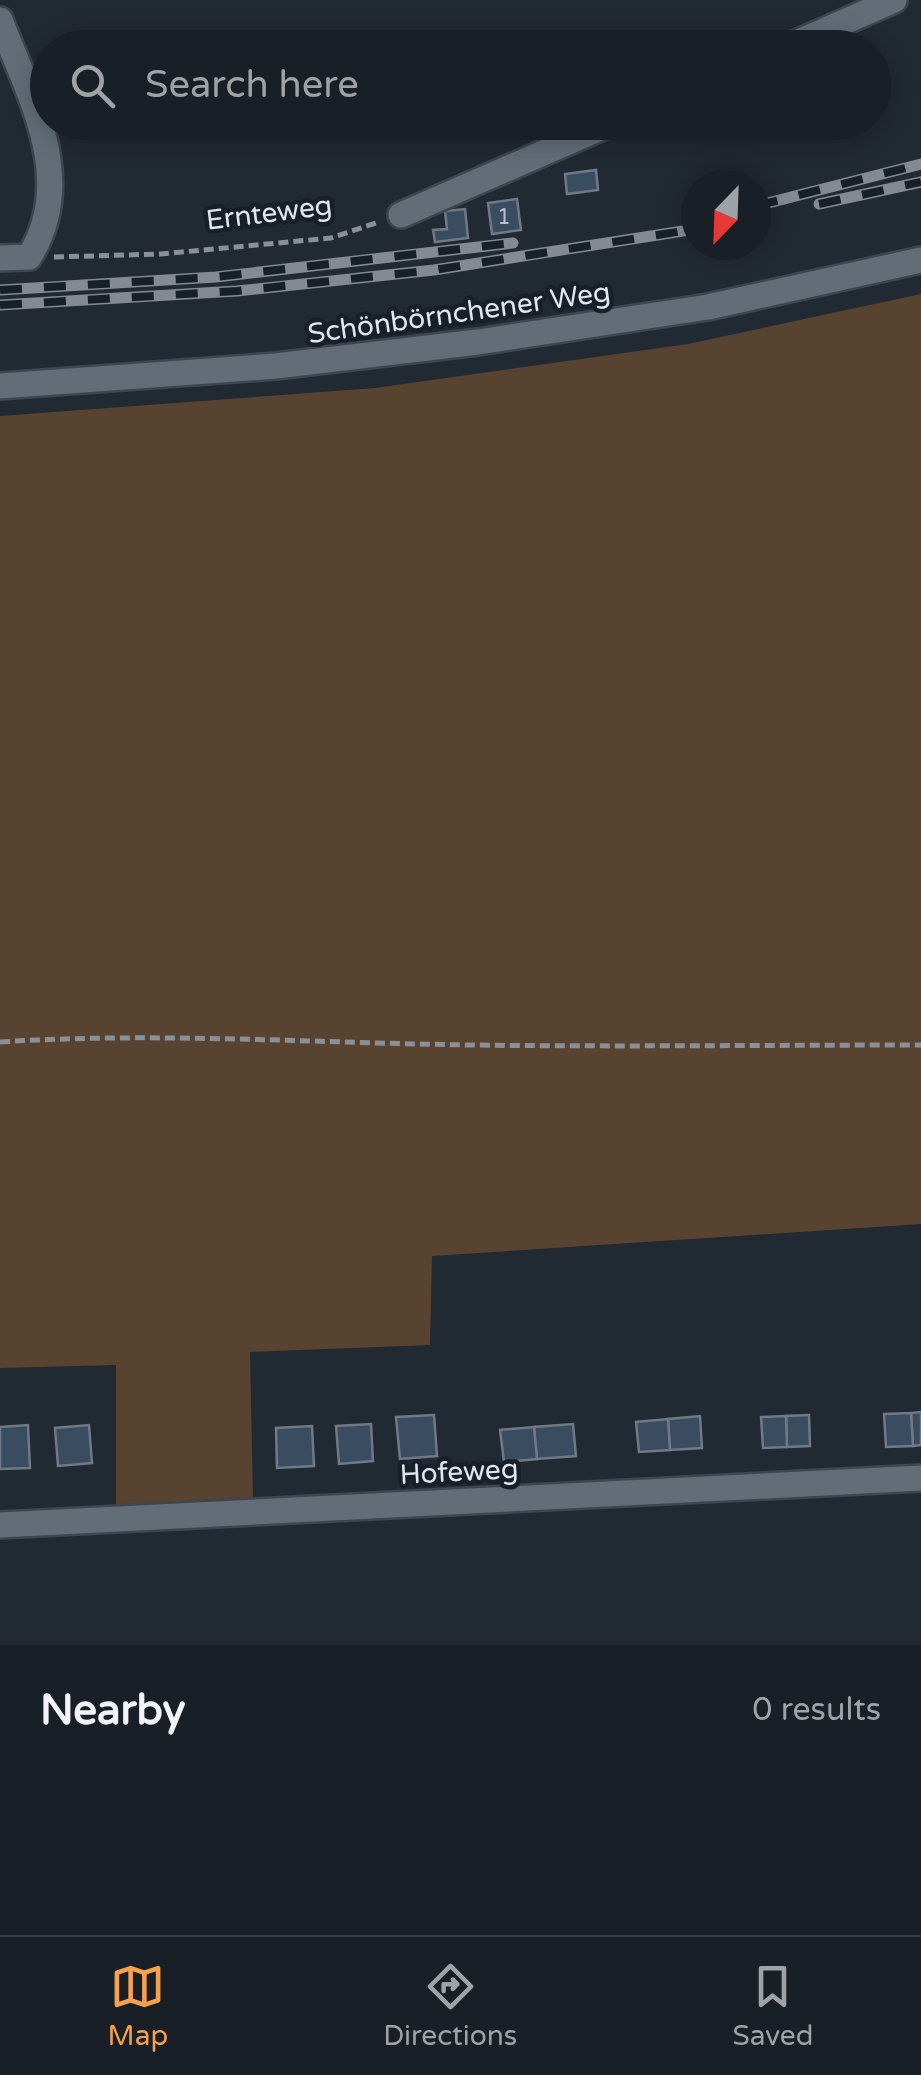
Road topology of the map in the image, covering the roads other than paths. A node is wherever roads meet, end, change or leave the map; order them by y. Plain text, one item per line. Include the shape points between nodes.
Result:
1 (894, 0) edge
2 (0, 20) edge
3 (826, 30) edge
4 (30, 96) edge
5 (45, 140) edge
6 (573, 140) edge
7 (401, 215) road end
8 (0, 258) edge
9 (921, 260) edge
10 (0, 386) edge
11 (921, 1478) edge
12 (0, 1525) edge

1 - 3 street
2 - 4 street
5 - 8 street via 51,172 44,228 28,258
6 - 7 street
9 - 10 street, Schönbörnchener Weg via 708,307 478,342 276,366
11 - 12 street, Hofeweg

